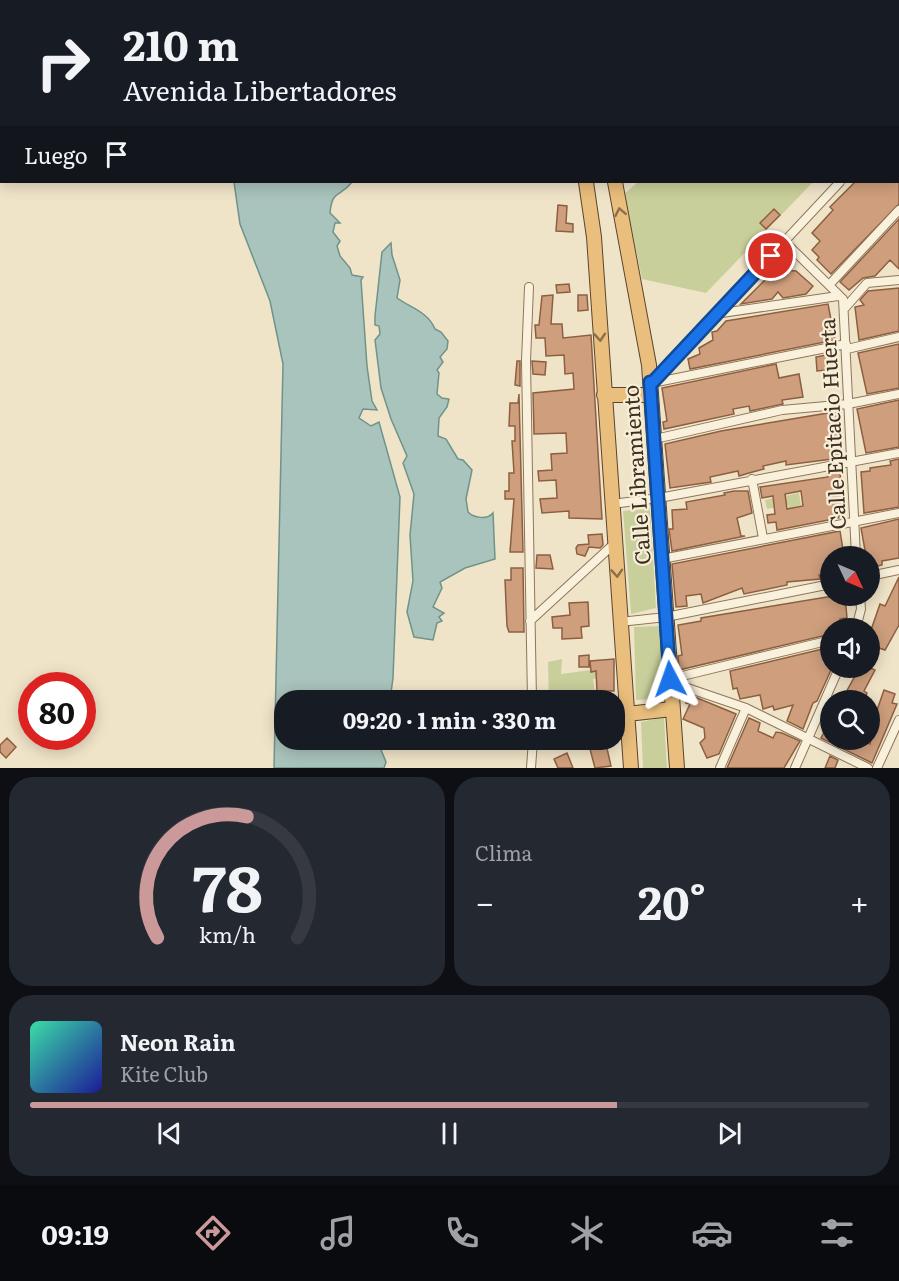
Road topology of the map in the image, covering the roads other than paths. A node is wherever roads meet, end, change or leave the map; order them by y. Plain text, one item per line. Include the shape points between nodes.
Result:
1 (586, 183) edge
2 (615, 183) edge
3 (839, 183) edge
4 (899, 210) edge
5 (785, 242) junction
6 (899, 280) edge
7 (829, 285) junction
8 (529, 287) dead end
9 (838, 296) junction
10 (844, 309) junction
11 (715, 314) junction
12 (899, 337) edge
13 (846, 346) junction
14 (651, 387) junction
15 (899, 394) edge
16 (604, 395) junction
17 (848, 404) junction
18 (655, 439) junction
19 (899, 453) edge
20 (852, 463) junction
21 (752, 479) junction
22 (658, 498) junction
23 (612, 504) junction
24 (899, 513) edge
25 (854, 521) junction
26 (763, 538) junction
27 (615, 543) junction
28 (855, 546) edge
29 (662, 559) junction
30 (899, 570) edge
31 (880, 574) edge
32 (820, 586) edge
33 (666, 617) junction
34 (530, 621) junction
35 (620, 622) junction
36 (820, 643) edge
37 (834, 678) edge
38 (670, 680) junction
39 (532, 690) edge
40 (746, 708) junction
41 (672, 709) junction
42 (627, 714) junction
43 (899, 720) edge
44 (807, 739) junction
45 (532, 750) edge
46 (531, 768) edge
47 (631, 768) edge
48 (676, 768) edge
49 (720, 768) edge
50 (795, 768) edge
51 (868, 768) edge
52 (877, 768) edge

1 -> 16 highway, Calle Libramiento via 594,237
14 -> 2 highway, Calle Libramiento
3 - 5 street
4 - 7 street
5 - 7 street, Calle Epitacio Huerta
5 - 11 street
6 - 10 street via 867,283
7 - 9 street, Calle Epitacio Huerta
8 - 34 street via 526,361
9 - 10 street, Calle Epitacio Huerta via 843,299
9 - 11 street
10 - 13 street, Calle Epitacio Huerta
11 - 14 street
12 - 13 street
13 - 14 street
13 - 17 street, Calle Epitacio Huerta
14 - 16 highway
14 - 18 highway, Calle Libramiento
15 - 17 street
16 - 23 highway, Calle Libramiento
17 - 18 street via 782,410
17 - 20 street, Calle Epitacio Huerta
18 - 22 highway, Calle Libramiento
19 - 20 street
20 - 21 street
20 - 25 street, Calle Epitacio Huerta
21 - 22 street
21 - 26 street
22 - 23 street
22 - 29 highway, Calle Libramiento
23 - 27 highway, Calle Libramiento
24 - 25 street
25 - 26 street
25 - 28 street, Calle Epitacio Huerta
26 - 29 street
27 - 34 street
27 -> 35 highway, Calle Libramiento
29 - 33 highway, Calle Libramiento
30 - 31 street
32 - 33 street
33 - 35 street
33 - 38 highway, Calle Libramiento
34 - 39 street
35 - 42 highway, Calle Libramiento
36 - 38 street
37 - 44 street
38 - 40 street
38 - 41 highway, Calle Libramiento
40 - 44 street
40 - 49 street
41 - 42 highway
41 - 48 highway, Calle Libramiento
42 - 47 highway, Calle Libramiento
43 - 52 street
44 - 50 street
44 - 51 street
45 - 46 street

